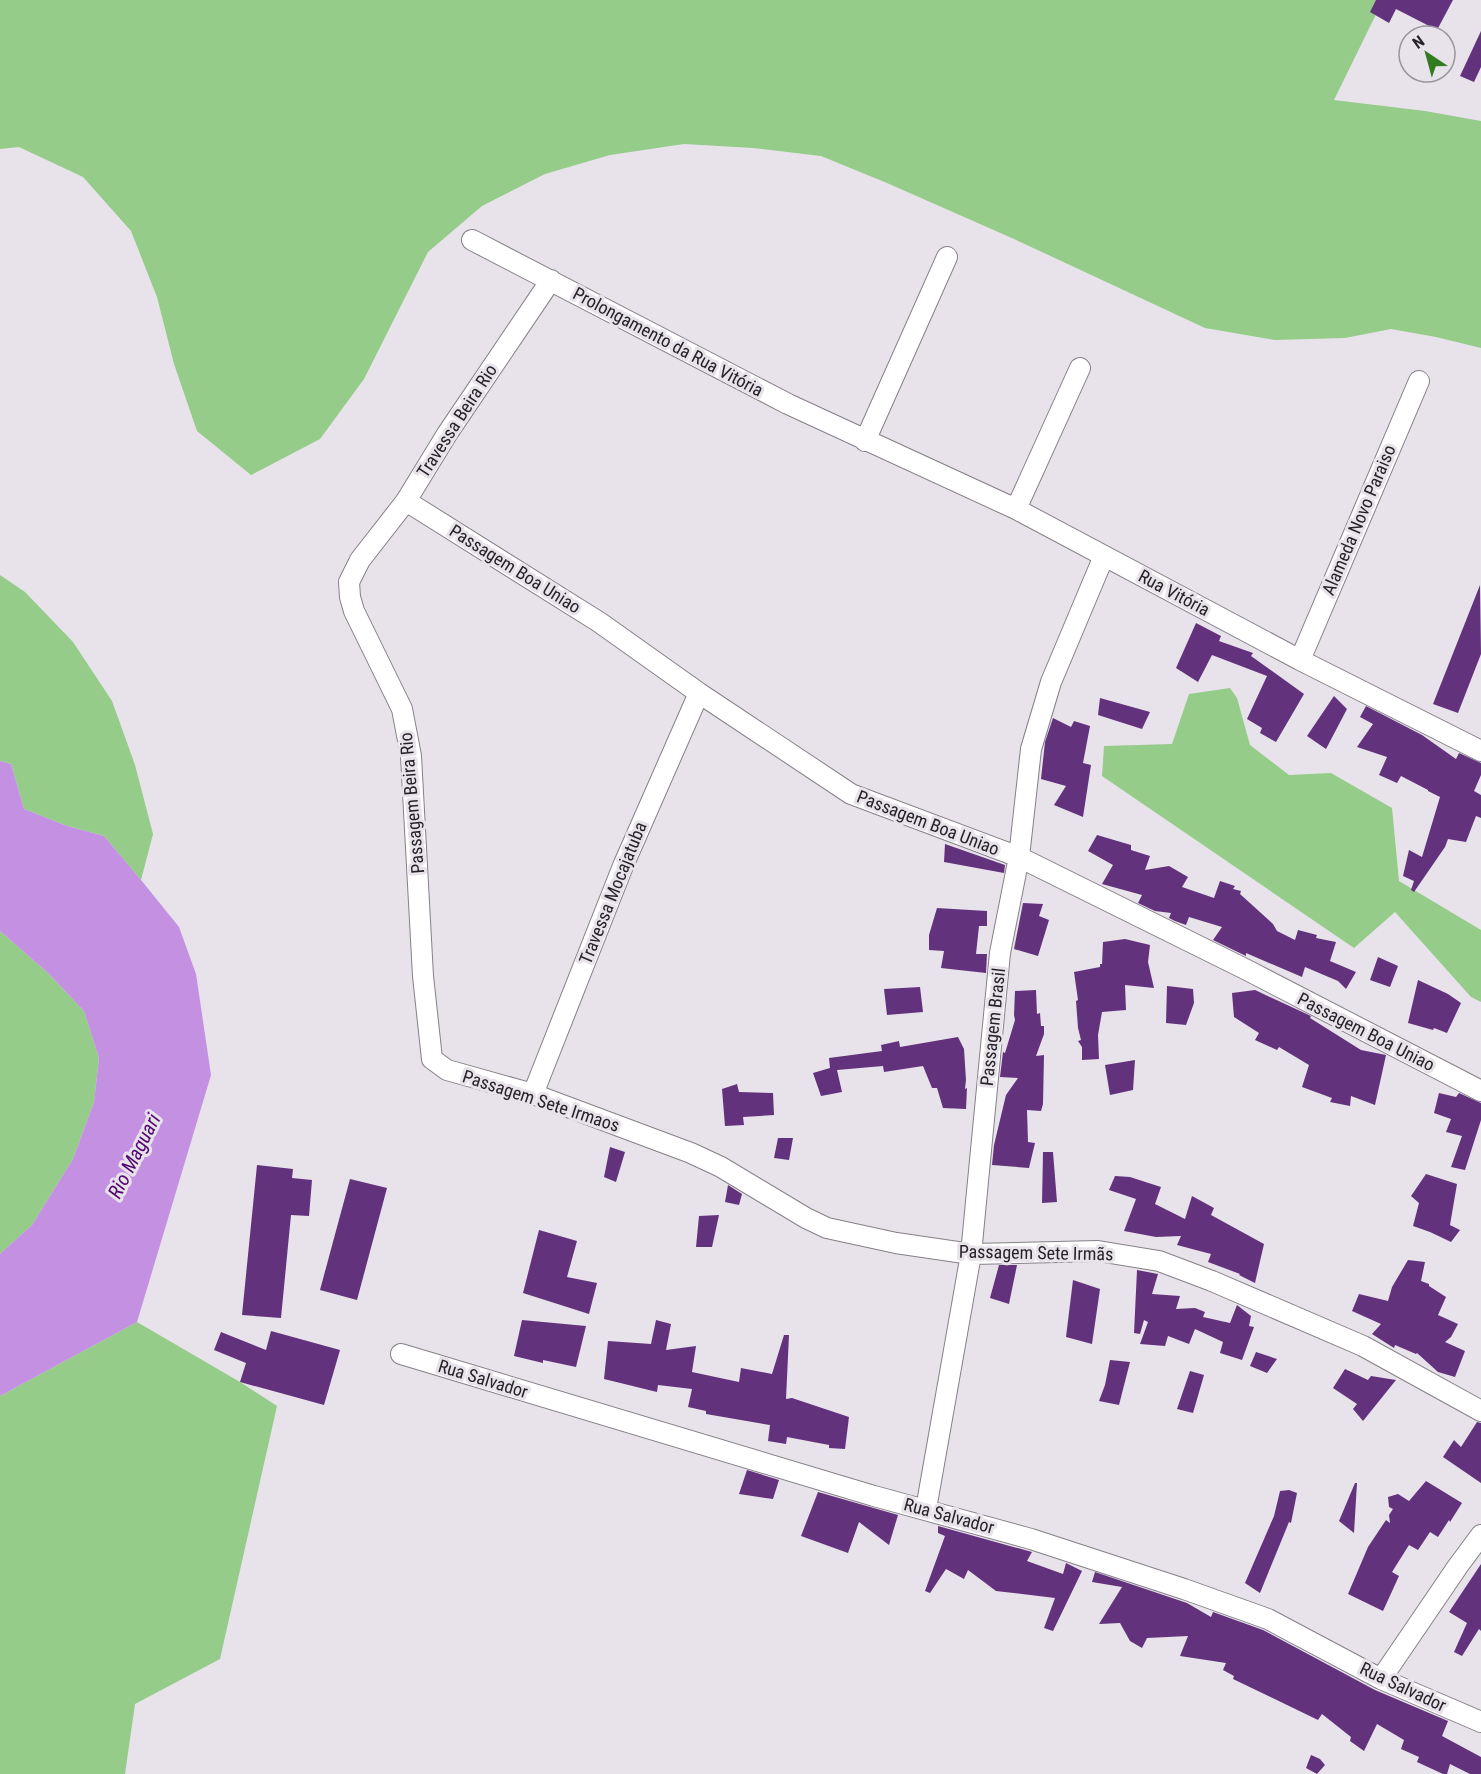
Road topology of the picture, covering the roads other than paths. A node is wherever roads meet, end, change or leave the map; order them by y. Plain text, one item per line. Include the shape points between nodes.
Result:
1 (472, 240) dead end
2 (947, 257) dead end
3 (551, 280) junction
4 (1080, 368) dead end
5 (1419, 381) dead end
6 (865, 441) junction
7 (406, 501) junction
8 (1016, 509) junction
9 (1104, 556) junction
10 (360, 560) joint
11 (1300, 660) junction
12 (699, 693) junction
13 (1481, 751) edge
14 (1019, 857) junction
15 (432, 1059) joint
16 (1481, 1091) edge
17 (533, 1094) junction
18 (653, 1139) joint
19 (971, 1254) junction
20 (401, 1354) dead end
21 (1481, 1411) edge
22 (926, 1509) junction
23 (1481, 1535) edge
24 (1381, 1679) junction
25 (1481, 1722) edge

1 - 3 street, Prolongamento da Rua Vitória
2 - 6 street
3 - 6 street, Prolongamento da Rua Vitória
3 - 7 street, Travessa Beira Rio
4 - 8 street
5 - 11 street, Alameda Novo Paraiso
6 - 8 street, Rua Vitória
7 - 10 street, Travessa Beira Rio
7 - 12 street, Passagem Boa Uniao via 599,622
8 - 9 street, Rua Vitória
9 - 11 street, Rua Vitória
9 - 14 street, Passagem Brasil via 1051,682 1031,749
10 - 15 street, Passagem Beira Rio via 350,582 350,597 402,709 411,756 423,976
11 - 13 street, Rua Vitória
12 - 14 street, Passagem Boa Uniao via 851,794
12 - 17 street, Travessa Mocajatuba via 623,866
14 - 16 street, Passagem Boa Uniao
14 - 19 street, Passagem Brasil via 1000,953
15 - 17 street, Passagem Sete Irmaos via 447,1070
17 - 18 street, Passagem Sete Irmaos
18 - 19 street, Passagem Sete Irmãs via 721,1167 827,1228
19 - 21 street, Passagem Sete Irmãs via 1098,1251 1159,1261 1363,1346
19 - 22 street, Passagem Brasil
20 - 22 street, Rua Salvador
22 - 24 street, Rua Salvador via 1042,1542 1268,1619
23 - 24 street
24 - 25 street, Rua Salvador

